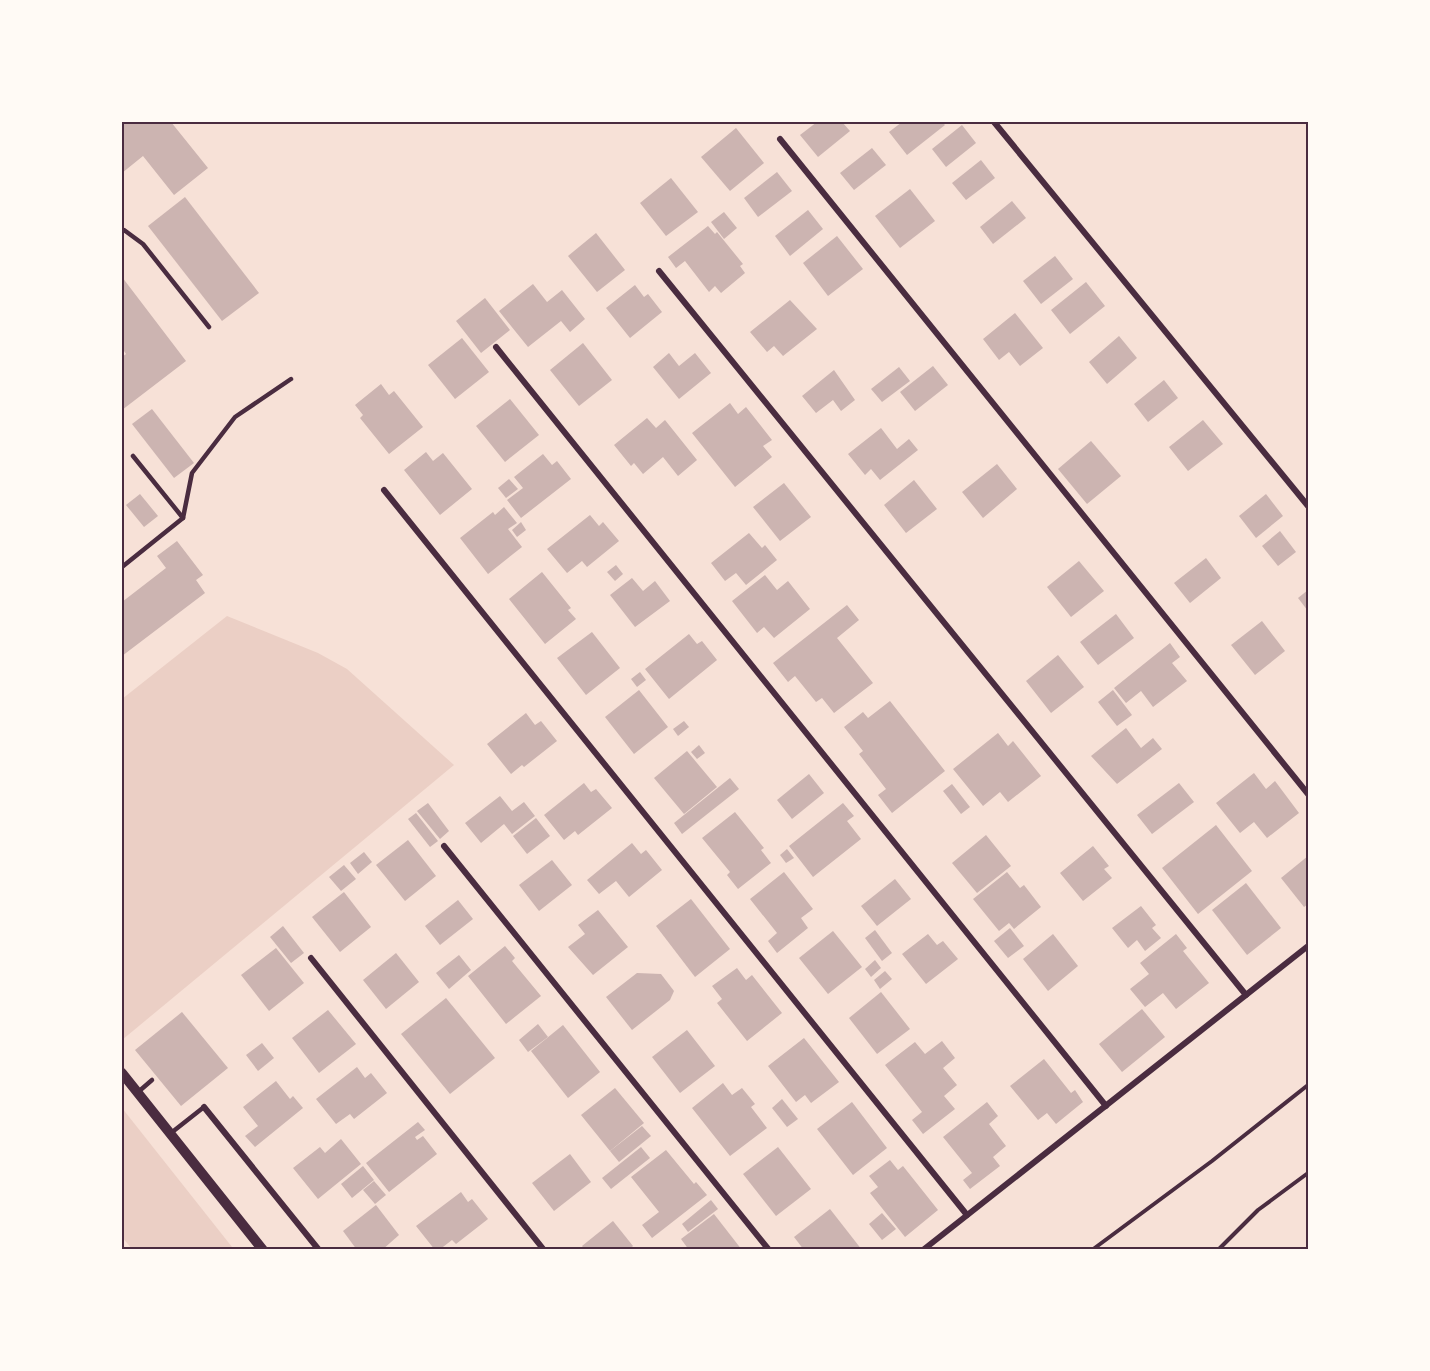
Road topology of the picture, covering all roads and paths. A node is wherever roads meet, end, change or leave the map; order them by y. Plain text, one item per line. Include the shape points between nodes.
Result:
1 (994, 122) edge
2 (780, 139) dead end
3 (122, 232) edge
4 (659, 271) dead end
5 (209, 327) dead end
6 (496, 347) dead end
7 (291, 379) dead end
8 (133, 456) dead end
9 (384, 490) dead end
10 (1308, 506) edge
11 (183, 518) junction
12 (122, 567) edge
13 (1308, 794) edge
14 (444, 846) dead end
15 (1308, 946) edge
16 (311, 958) dead end
17 (1246, 995) junction
18 (122, 1073) edge
19 (152, 1080) dead end
20 (1308, 1085) edge
21 (137, 1092) junction
22 (1106, 1106) junction
23 (204, 1107) joint
24 (170, 1134) junction
25 (1308, 1173) edge
26 (967, 1215) junction
27 (263, 1250) edge
28 (319, 1250) edge
29 (544, 1250) edge
30 (769, 1250) edge
31 (923, 1250) edge
32 (1092, 1250) edge
33 (1218, 1250) edge

1 - 10 street
2 - 13 street
3 - 5 lane via 143,244
4 - 17 street
6 - 22 street
7 - 11 lane via 235,417 192,473
8 - 11 lane
9 - 26 street
11 - 12 lane
14 - 30 street
15 - 17 street
16 - 29 street
17 - 22 street
18 - 21 street
19 - 21 lane
20 - 32 path
21 - 24 street
22 - 26 street
23 - 24 lane
23 - 28 street
24 - 27 street
25 - 33 path via 1258,1210
26 - 31 street

